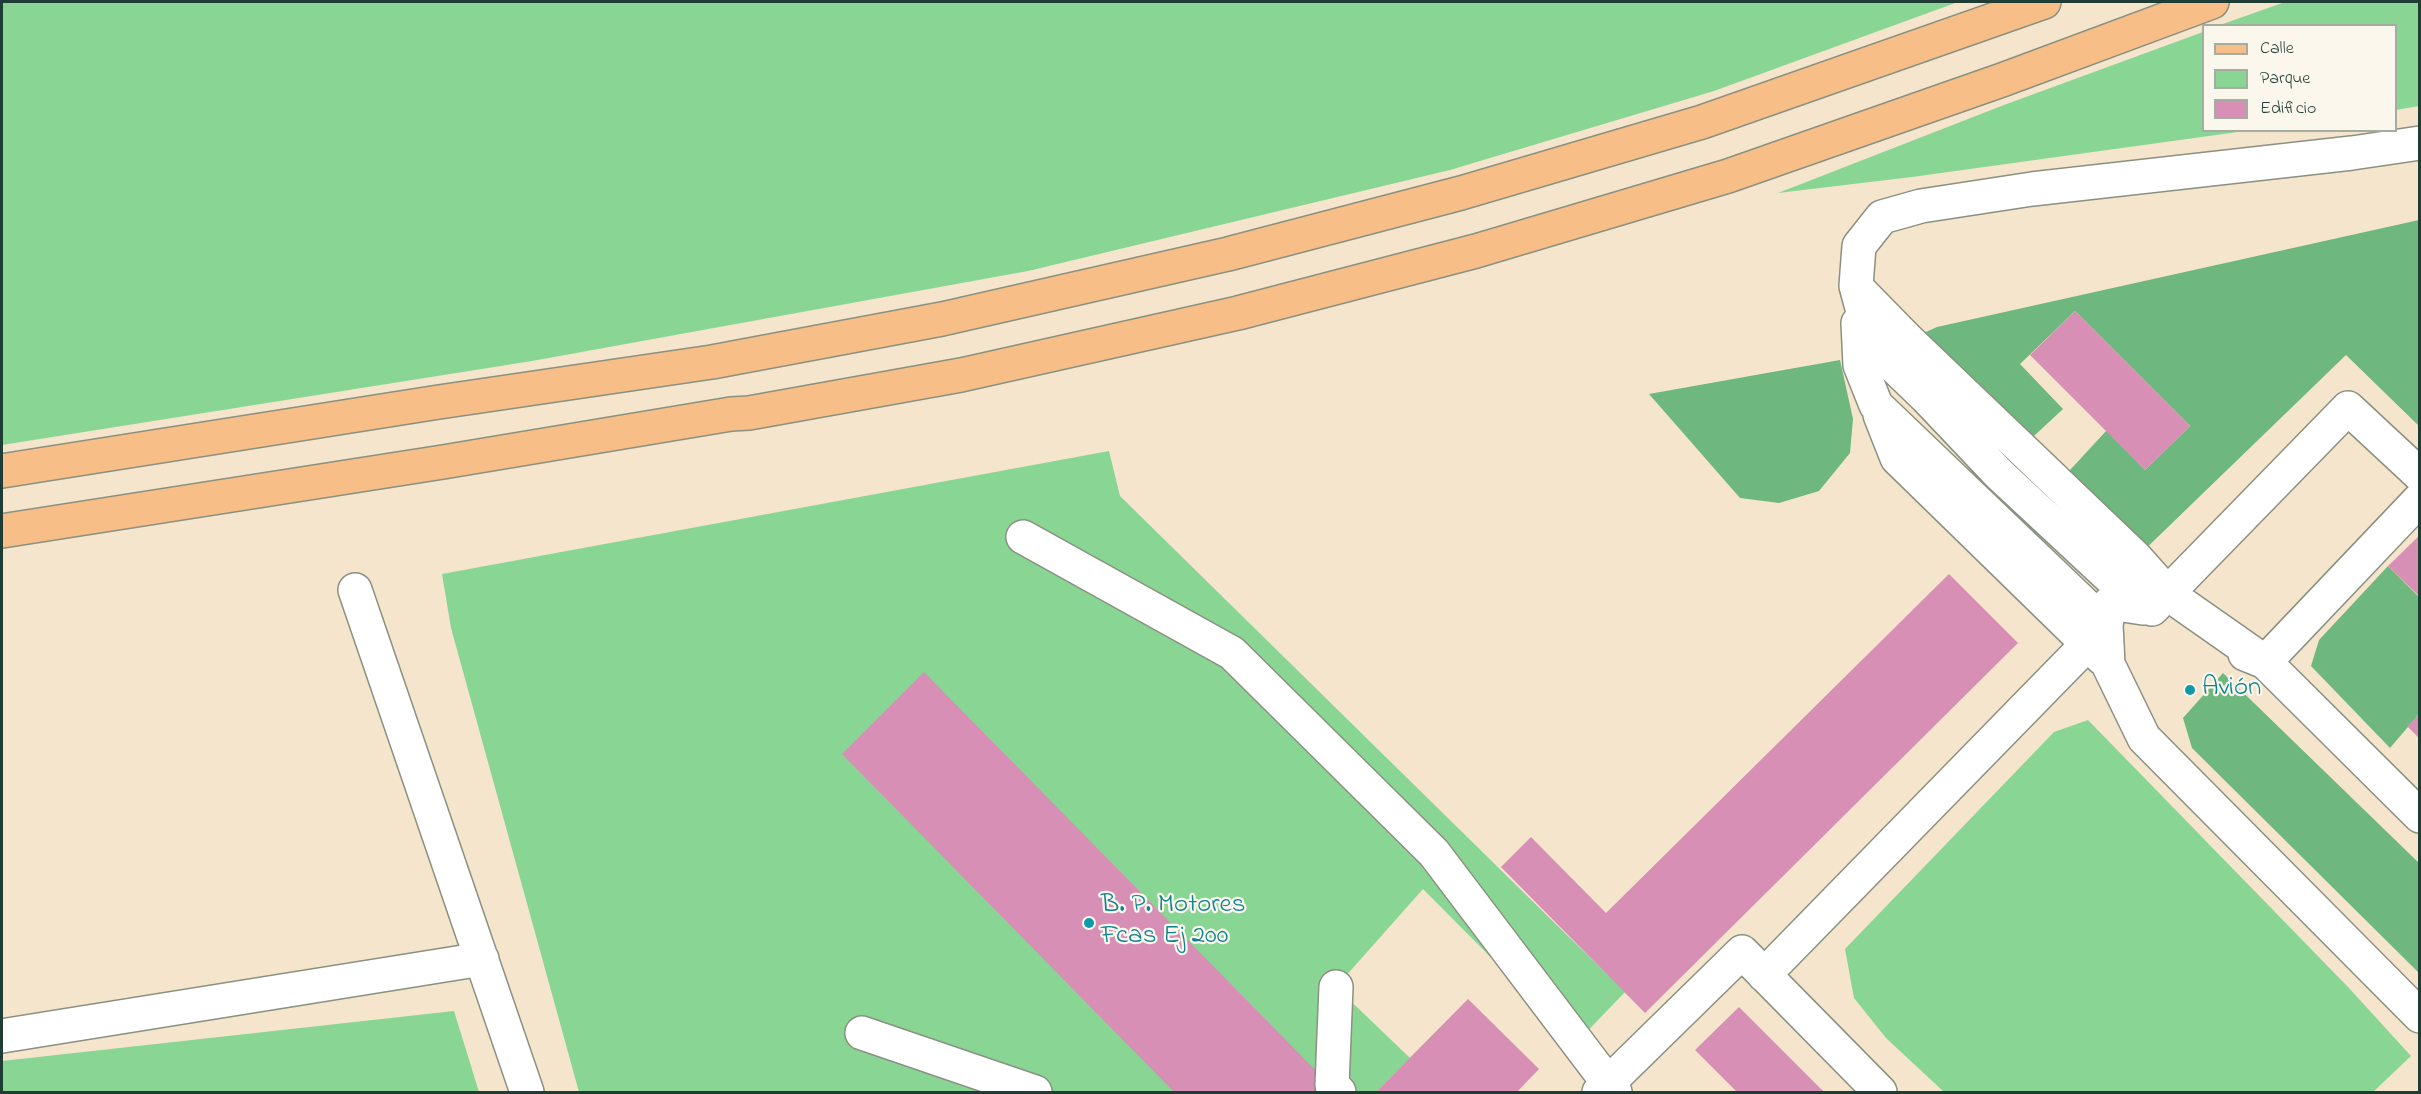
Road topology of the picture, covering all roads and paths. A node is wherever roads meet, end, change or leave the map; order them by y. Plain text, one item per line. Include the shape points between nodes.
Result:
1 (2043, 2) edge
2 (2212, 2) edge
3 (2420, 143) edge
4 (1856, 286) junction
5 (1876, 405) junction
6 (2, 471) edge
7 (2420, 474) edge
8 (2420, 499) edge
9 (2, 531) edge
10 (1023, 537) dead end
11 (355, 590) dead end
12 (2153, 605) junction
13 (2106, 625) junction
14 (2265, 663) junction
15 (2108, 664) junction
16 (2420, 816) edge
17 (482, 959) junction
18 (1764, 975) junction
19 (1336, 987) dead end
20 (2420, 1016) edge
21 (862, 1033) dead end
22 (2, 1036) edge
23 (1607, 1090) edge
24 (526, 1092) edge
25 (1035, 1092) edge
26 (1339, 1092) edge
27 (1880, 1092) edge

1 - 6 main road via 1702,122 1461,193 1205,260 942,319 712,362
2 - 9 main road via 1728,176 1476,251 1238,314 961,375 749,413
3 - 4 street via 1921,206 1882,217 1859,246
4 - 5 street via 1860,365
4 - 12 street via 2136,558
4 - 12 street via 1872,345 1998,474
5 - 13 street
5 - 15 street via 1897,458
7 - 12 street via 2348,408
8 - 14 street
10 - 23 street via 1232,653 1434,853
11 - 17 street
12 - 13 street via 2110,603
12 - 14 street
13 - 15 street
13 - 18 street
14 - 16 street
15 - 20 street via 2144,738
17 - 22 street
17 - 24 street
18 - 23 street via 1742,952
18 - 27 street
19 - 26 street via 1332,1085
21 - 25 street

